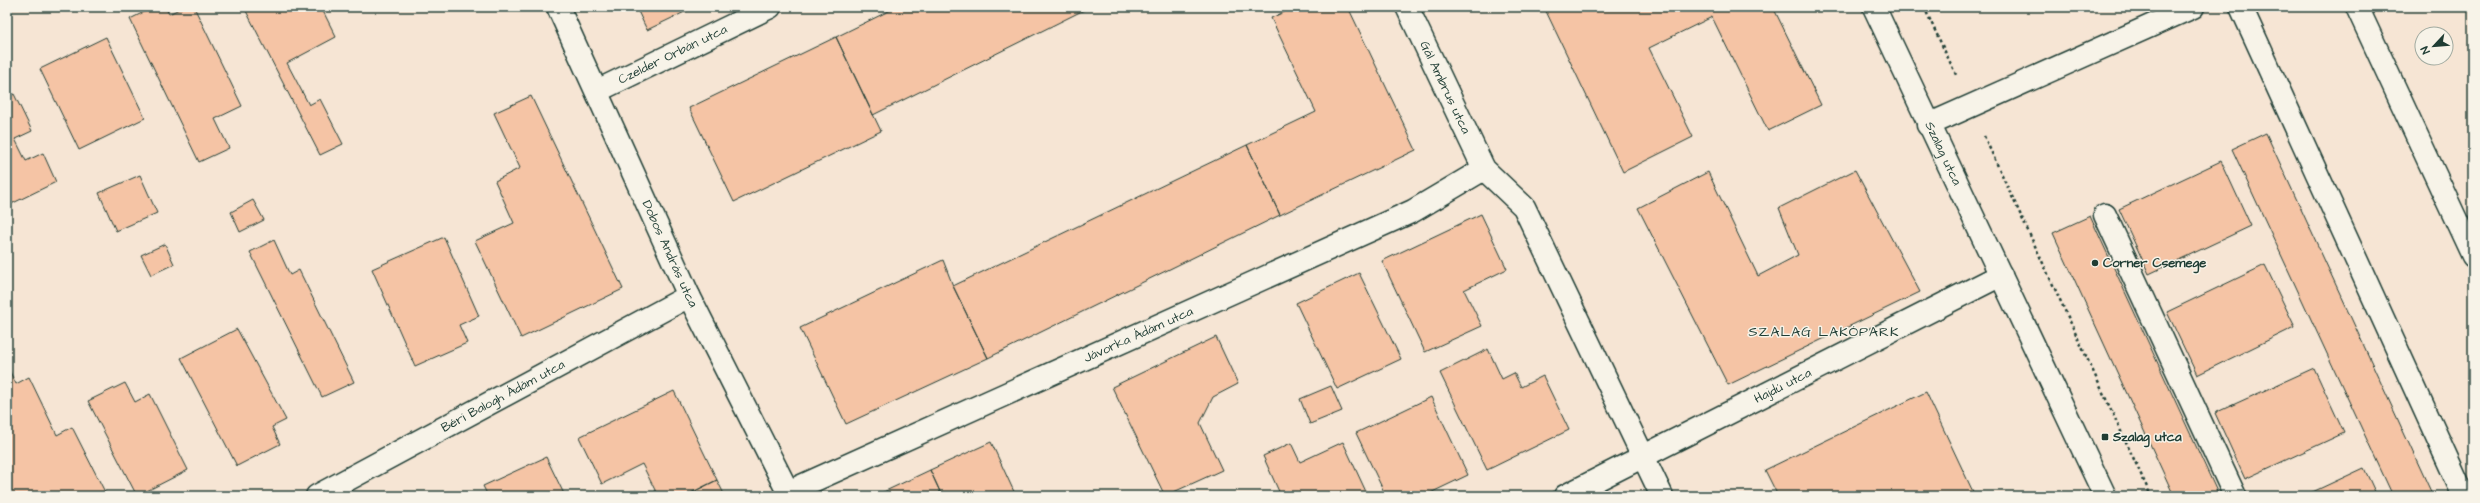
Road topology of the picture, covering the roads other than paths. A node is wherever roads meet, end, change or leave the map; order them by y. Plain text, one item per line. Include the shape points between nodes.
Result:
1 (558, 7) edge
2 (770, 7) edge
3 (1407, 7) edge
4 (1874, 7) edge
5 (2193, 7) edge
6 (2241, 7) edge
7 (2357, 7) edge
8 (597, 91) junction
9 (1928, 125) junction
10 (1484, 169) junction
11 (2105, 215) dead end
12 (2473, 256) edge
13 (2001, 275) junction
14 (689, 296) junction
15 (1643, 456) junction
16 (789, 494) edge
17 (317, 496) edge
18 (1565, 496) edge
19 (1662, 496) edge
20 (2105, 496) edge
21 (2235, 496) edge
22 (2464, 496) edge

1 - 8 street, Dobos András utca
2 - 8 street, Czelder Orbán utca
3 - 10 street, Gál Ambrus utca
4 - 9 street, Szalag utca
5 - 9 street
6 - 22 street
7 - 12 street
8 - 14 street, Dobos András utca
9 - 13 street, Szalag utca
10 - 15 street via 1524,207
10 - 16 street, Jávorka Ádám utca via 1413,211
11 - 21 street
13 - 15 street, Hajdú utca
13 - 20 street, Szalag utca
14 - 16 street, Dobos András utca
14 - 17 street, Béri Balogh Ádám utca
15 - 18 street, Hajdú utca
15 - 19 street

